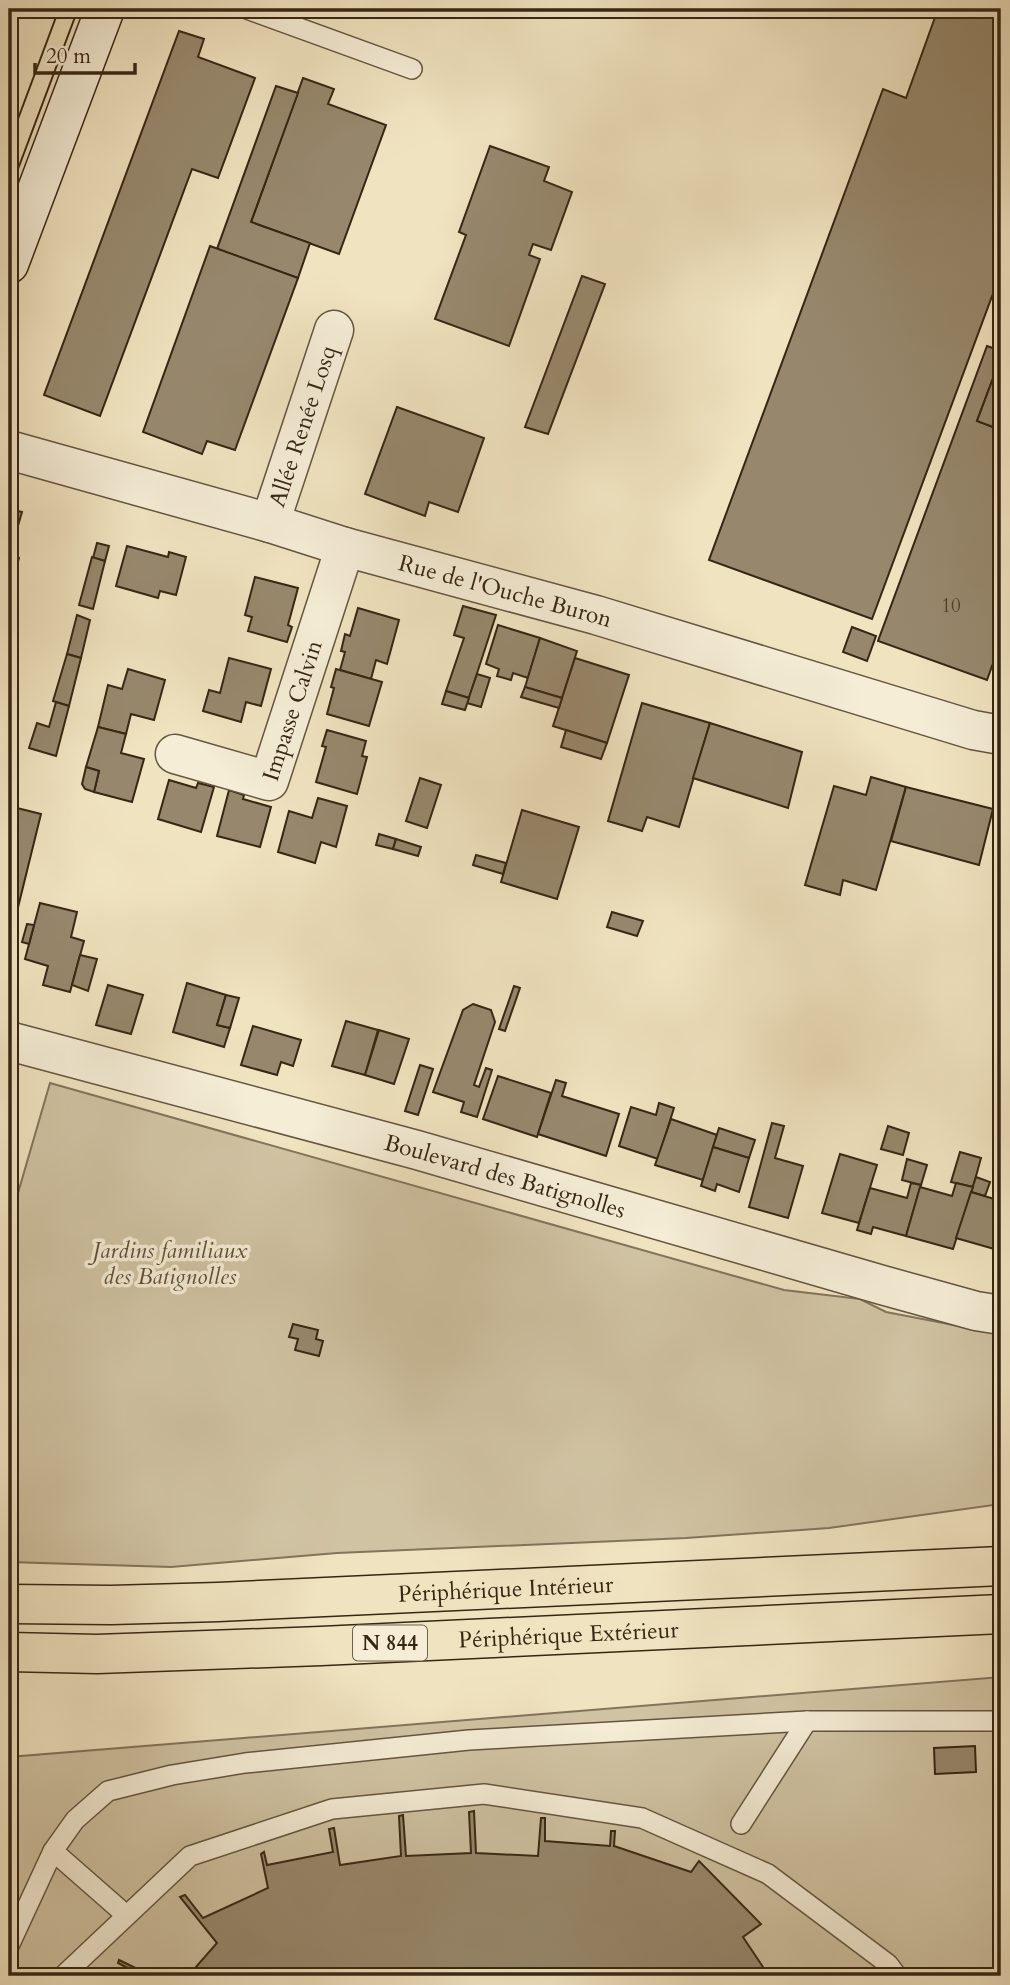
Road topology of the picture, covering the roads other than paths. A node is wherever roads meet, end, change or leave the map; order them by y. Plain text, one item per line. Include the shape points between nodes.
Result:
1 (104, 9) edge
2 (247, 9) edge
3 (412, 69) dead end
4 (9, 264) edge
5 (334, 330) dead end
6 (9, 450) edge
7 (270, 523) junction
8 (345, 547) junction
9 (1001, 735) edge
10 (175, 754) dead end
11 (9, 1041) edge
12 (1001, 1315) edge
13 (1001, 1566) edge
14 (9, 1604) edge
15 (1001, 1614) edge
16 (9, 1652) edge
17 (807, 1721) junction
18 (1001, 1721) edge
19 (741, 1824) dead end
20 (53, 1851) junction
21 (126, 1916) junction
22 (9, 1946) edge
23 (63, 1976) edge
24 (897, 1976) edge

1 - 4 street
2 - 3 lane
5 - 7 street, Allée Renée Losq
6 - 7 street, Rue de l'Ouche Buron
7 - 8 street, Rue de l'Ouche Buron
8 - 9 street, Rue de l'Ouche Buron via 596,615
8 - 10 street, Impasse Calvin via 269,780
11 - 12 street, Boulevard des Batignolles via 417,1150
13 - 14 highway, Périphérique Intérieur / N 844 via 218,1602
15 - 16 highway, Périphérique Extérieur / N 844 via 321,1646 97,1654
17 - 18 lane
17 - 19 lane
17 - 20 lane via 469,1740 173,1775 107,1791 75,1820
20 - 21 lane
20 - 22 lane
21 - 23 lane
21 - 24 lane via 190,1856 332,1809 484,1794 642,1818 768,1874 888,1964

